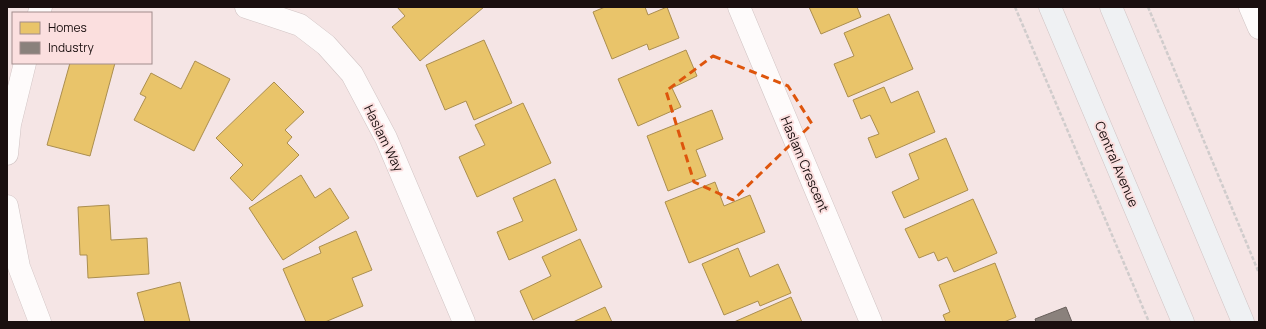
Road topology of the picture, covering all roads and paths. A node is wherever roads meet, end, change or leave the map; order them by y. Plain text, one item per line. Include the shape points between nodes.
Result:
1 (246, 7) edge
2 (738, 7) edge
3 (1015, 7) edge
4 (1050, 7) edge
5 (1111, 7) edge
6 (1148, 7) edge
7 (1250, 7) edge
8 (1259, 28) edge
9 (25, 64) edge
10 (7, 154) edge
11 (7, 206) edge
12 (1259, 273) edge
13 (40, 322) edge
14 (464, 322) edge
15 (871, 322) edge
16 (1149, 322) edge
17 (1183, 322) edge
18 (1243, 322) edge

1 - 14 street, Haslam Way via 300,25 326,45 352,74 386,138
2 - 15 street, Haslam Crescent
3 - 16 path
4 - 17 main road, Central Avenue
5 - 18 main road
6 - 12 path
7 - 8 street
9 - 10 street via 10,124
11 - 13 street via 19,267

